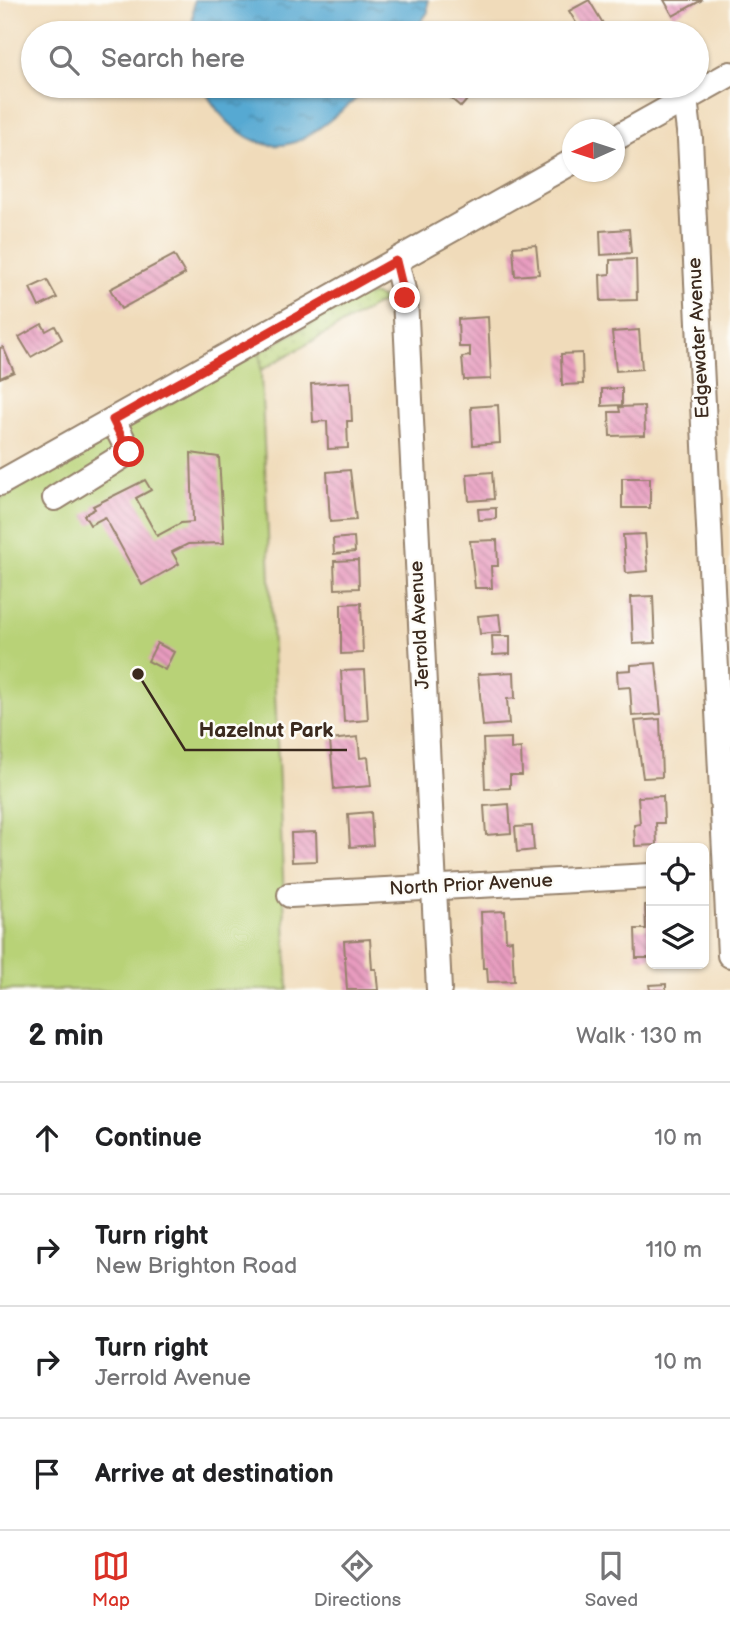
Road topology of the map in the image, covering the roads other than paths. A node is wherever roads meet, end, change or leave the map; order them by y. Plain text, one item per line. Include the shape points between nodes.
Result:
1 (730, 74) edge
2 (709, 86) edge
3 (685, 99) joint
4 (625, 133) edge
5 (562, 168) edge
6 (396, 261) junction
7 (113, 420) junction
8 (0, 484) edge
9 (55, 498) dead end
10 (720, 873) edge
11 (646, 876) edge
12 (432, 887) junction
13 (290, 895) dead end
14 (730, 955) edge
15 (439, 990) edge

1 - 2 street
3 - 4 street
3 - 10 street, Edgewater Avenue
5 - 6 street
6 - 7 street
6 - 12 street, Jerrold Avenue via 405,298
7 - 8 street
7 - 9 street via 129,452
10 - 14 street, Edgewater Avenue
11 - 12 street, North Prior Avenue
12 - 13 street, North Prior Avenue
12 - 15 street, Jerrold Avenue

